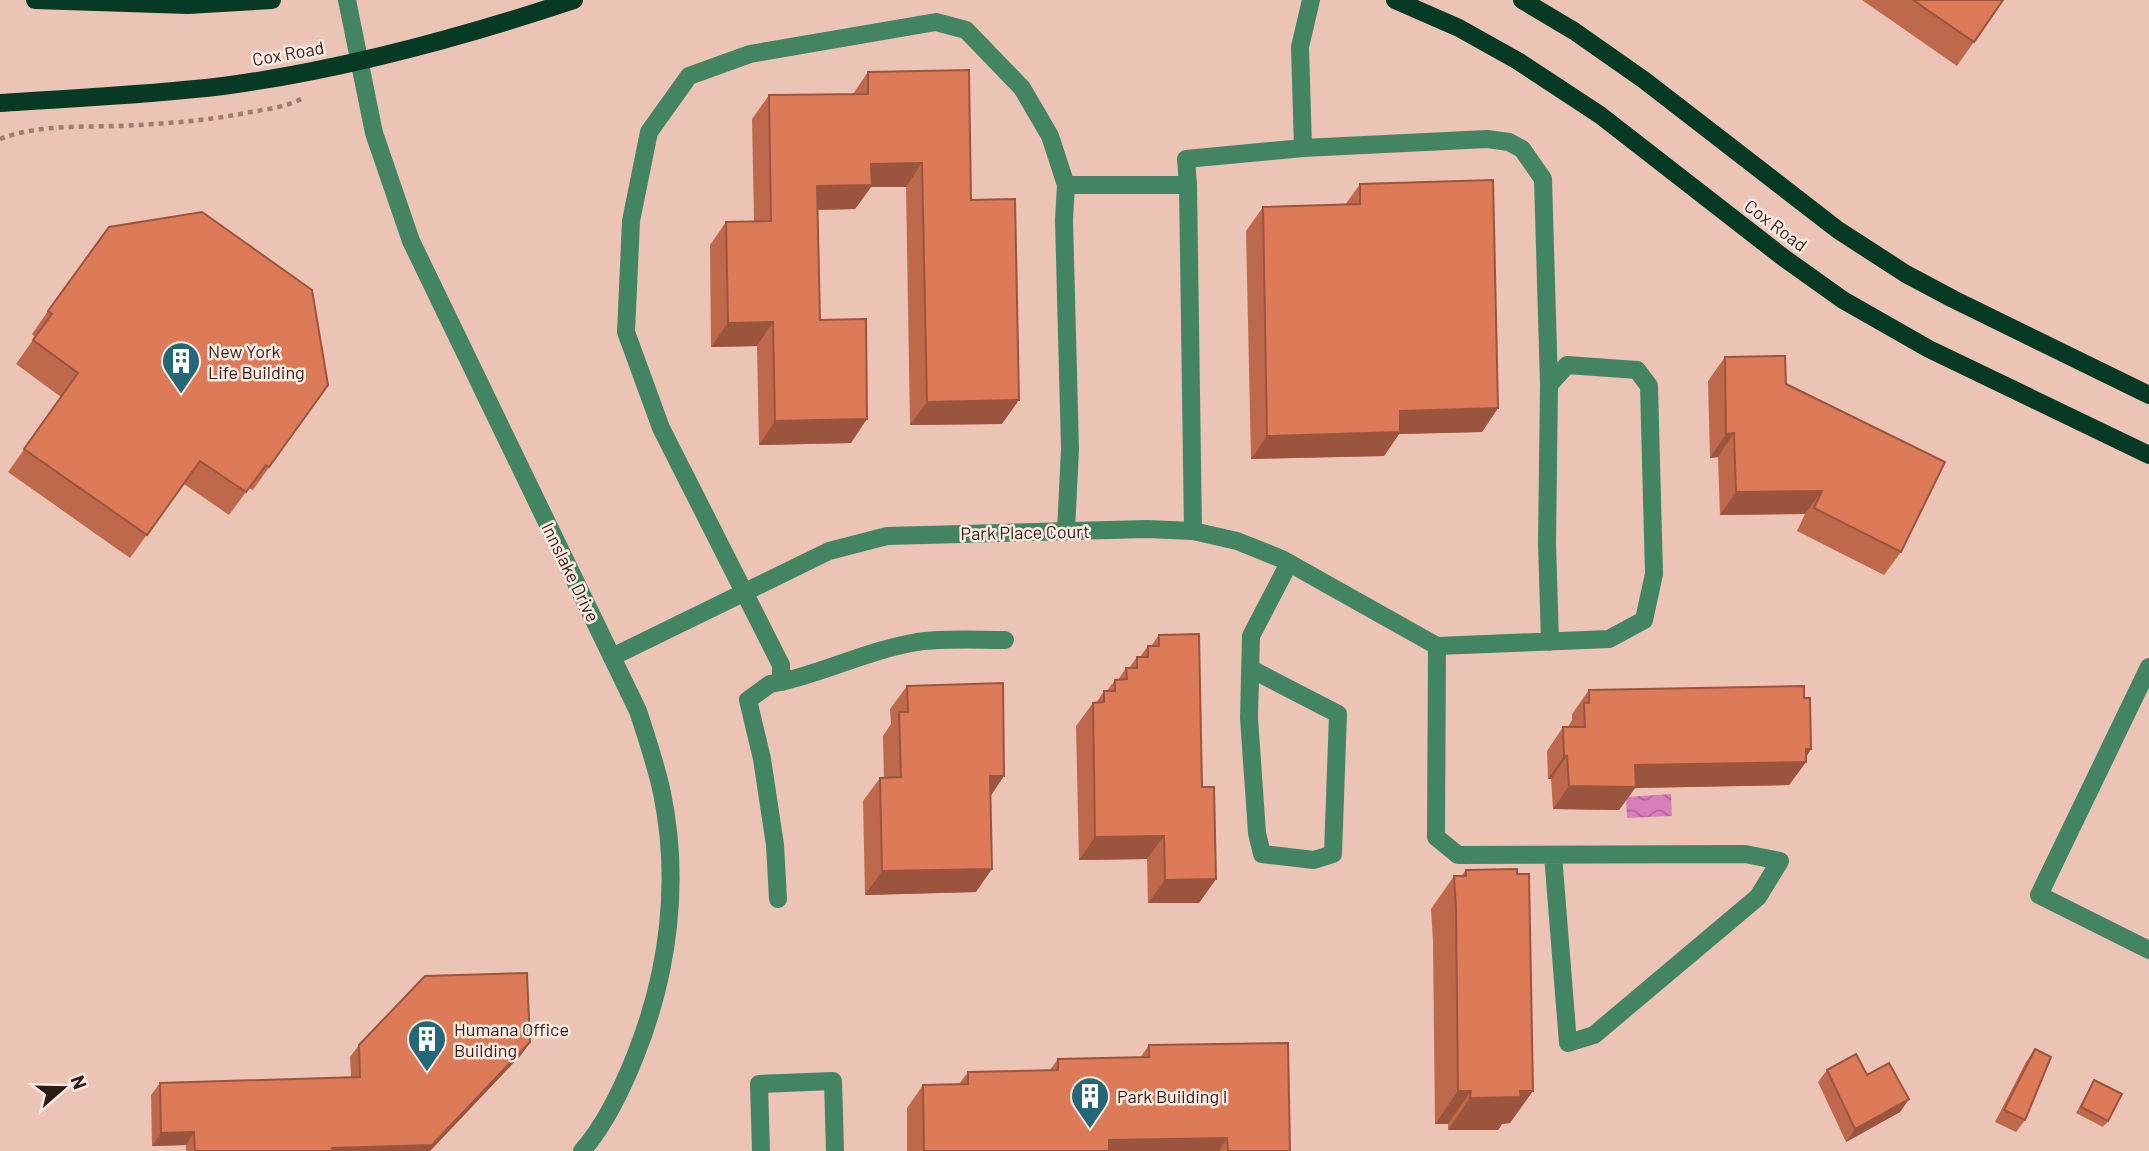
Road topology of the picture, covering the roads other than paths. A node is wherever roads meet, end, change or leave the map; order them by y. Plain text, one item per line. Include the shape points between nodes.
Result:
1 (35, 0) edge
2 (272, 0) edge
3 (347, 0) edge
4 (574, 0) edge
5 (1311, 0) edge
6 (1395, 0) edge
7 (1522, 0) edge
8 (360, 62) junction
9 (0, 103) edge
10 (1303, 148) junction
11 (1066, 185) junction
12 (1188, 185) junction
13 (1549, 385) junction
14 (2149, 395) edge
15 (2149, 456) edge
16 (1066, 531) junction
17 (1193, 531) junction
18 (1289, 563) junction
19 (744, 592) junction
20 (1005, 640) dead end
21 (1550, 642) junction
22 (1437, 646) junction
23 (612, 657) junction
24 (2149, 667) edge
25 (1251, 669) junction
26 (781, 682) junction
27 (1553, 855) junction
28 (778, 899) dead end
29 (2149, 950) edge
30 (582, 1151) edge
31 (761, 1151) edge
32 (835, 1151) edge

1 - 2 main road via 188,5
3 - 8 street, Innslake Drive
4 - 8 main road, Cox Road
5 - 10 street via 1300,47
6 - 15 main road, Cox Road via 1507,54 1600,115 1843,300 1929,349
7 - 14 main road, Cox Road via 1644,80 1838,230 1906,274
8 - 9 main road, Cox Road via 180,91
8 - 23 street, Innslake Drive via 374,133 411,241
10 - 12 street via 1186,159
10 - 13 street via 1487,139 1522,149 1543,179
11 - 12 street
11 - 16 street via 1070,449
11 - 19 street via 1049,136 1022,88 966,30 936,22 889,29 750,54 690,76 649,132 631,221 626,332 660,428
12 - 17 street
13 - 21 street
13 - 21 street via 1567,365 1637,370 1649,386 1654,574 1644,620 1609,639
16 - 17 street, Park Place Court
16 - 19 street, Park Place Court via 887,536 829,551
17 - 18 street, Park Place Court via 1237,541
18 - 22 street, Park Place Court
18 - 25 street via 1251,636
19 - 23 street, Park Place Court
19 - 26 street via 776,652
20 - 26 street via 919,642
21 - 22 street
22 - 27 street via 1436,837 1458,855
23 - 30 street, Innslake Drive via 638,711 662,794 670,900 648,1024 611,1108
24 - 29 street via 2039,895
25 - 25 street via 1249,718 1262,854 1314,860 1333,854 1338,714
26 - 28 street via 770,684 748,700 768,796
27 - 27 street via 1745,854 1780,861 1758,897 1594,1035 1568,1043
31 - 32 street via 759,1084 833,1081

